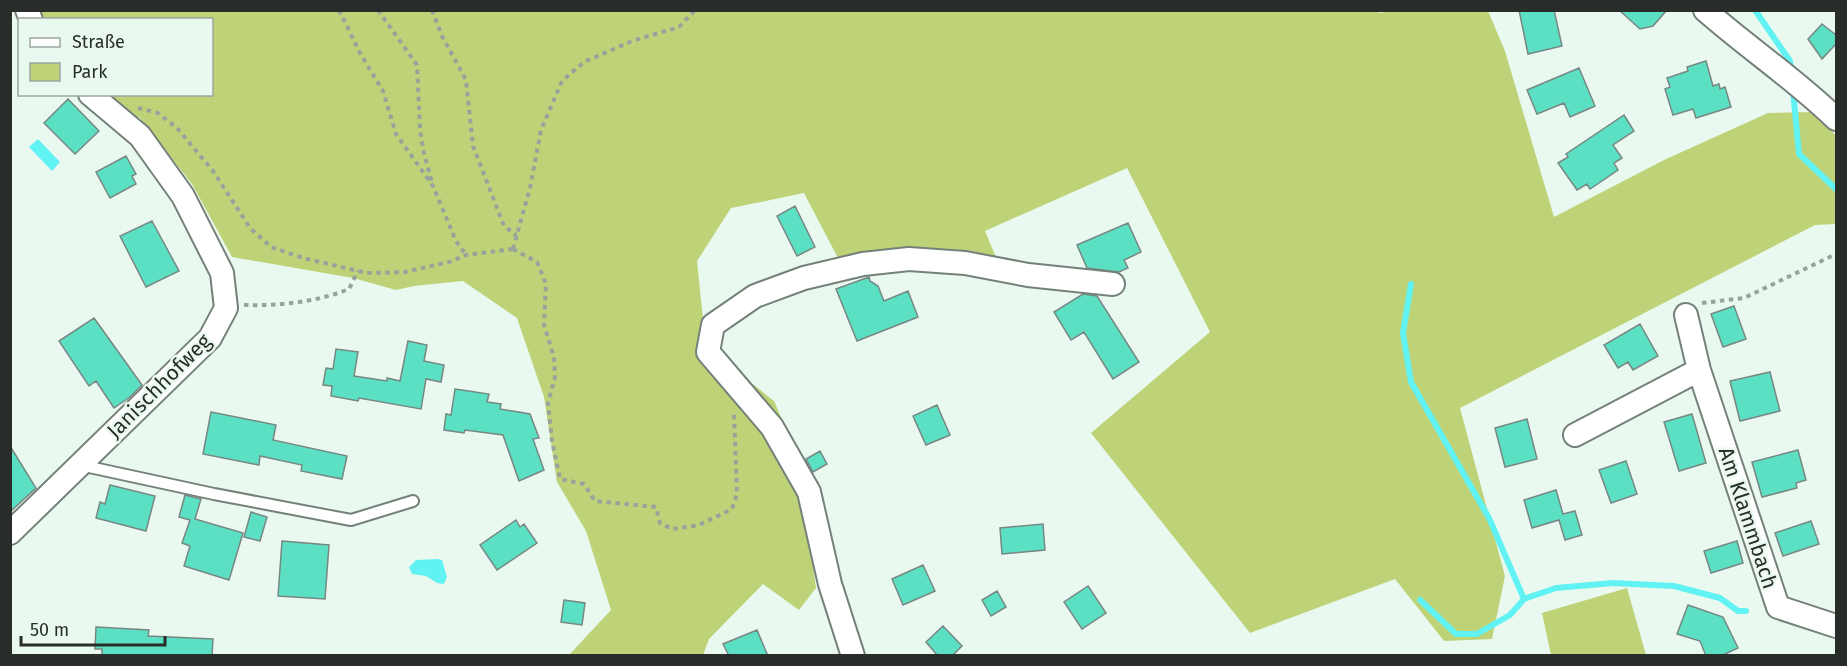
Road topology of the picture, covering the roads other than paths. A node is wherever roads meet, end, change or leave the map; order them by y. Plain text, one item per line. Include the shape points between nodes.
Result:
1 (1705, 10) edge
2 (96, 100) edge
3 (1836, 119) edge
4 (1113, 284) dead end
5 (1686, 315) road end
6 (1699, 370) junction
7 (1575, 435) dead end
8 (80, 465) junction
9 (413, 501) dead end
10 (10, 533) edge
11 (1836, 626) edge
12 (853, 656) edge

1 - 3 street
2 - 8 street, Janischhofweg via 140,136 183,196 222,273 226,308 210,338
4 - 12 street via 909,259 863,264 804,278 755,296 713,325 708,352 772,426 809,492 830,584
5 - 6 street, Am Klammbach
6 - 7 street
6 - 11 street, Am Klammbach via 1778,607
8 - 9 lane, Janischhofweg via 351,520
8 - 10 street, Janischhofweg

